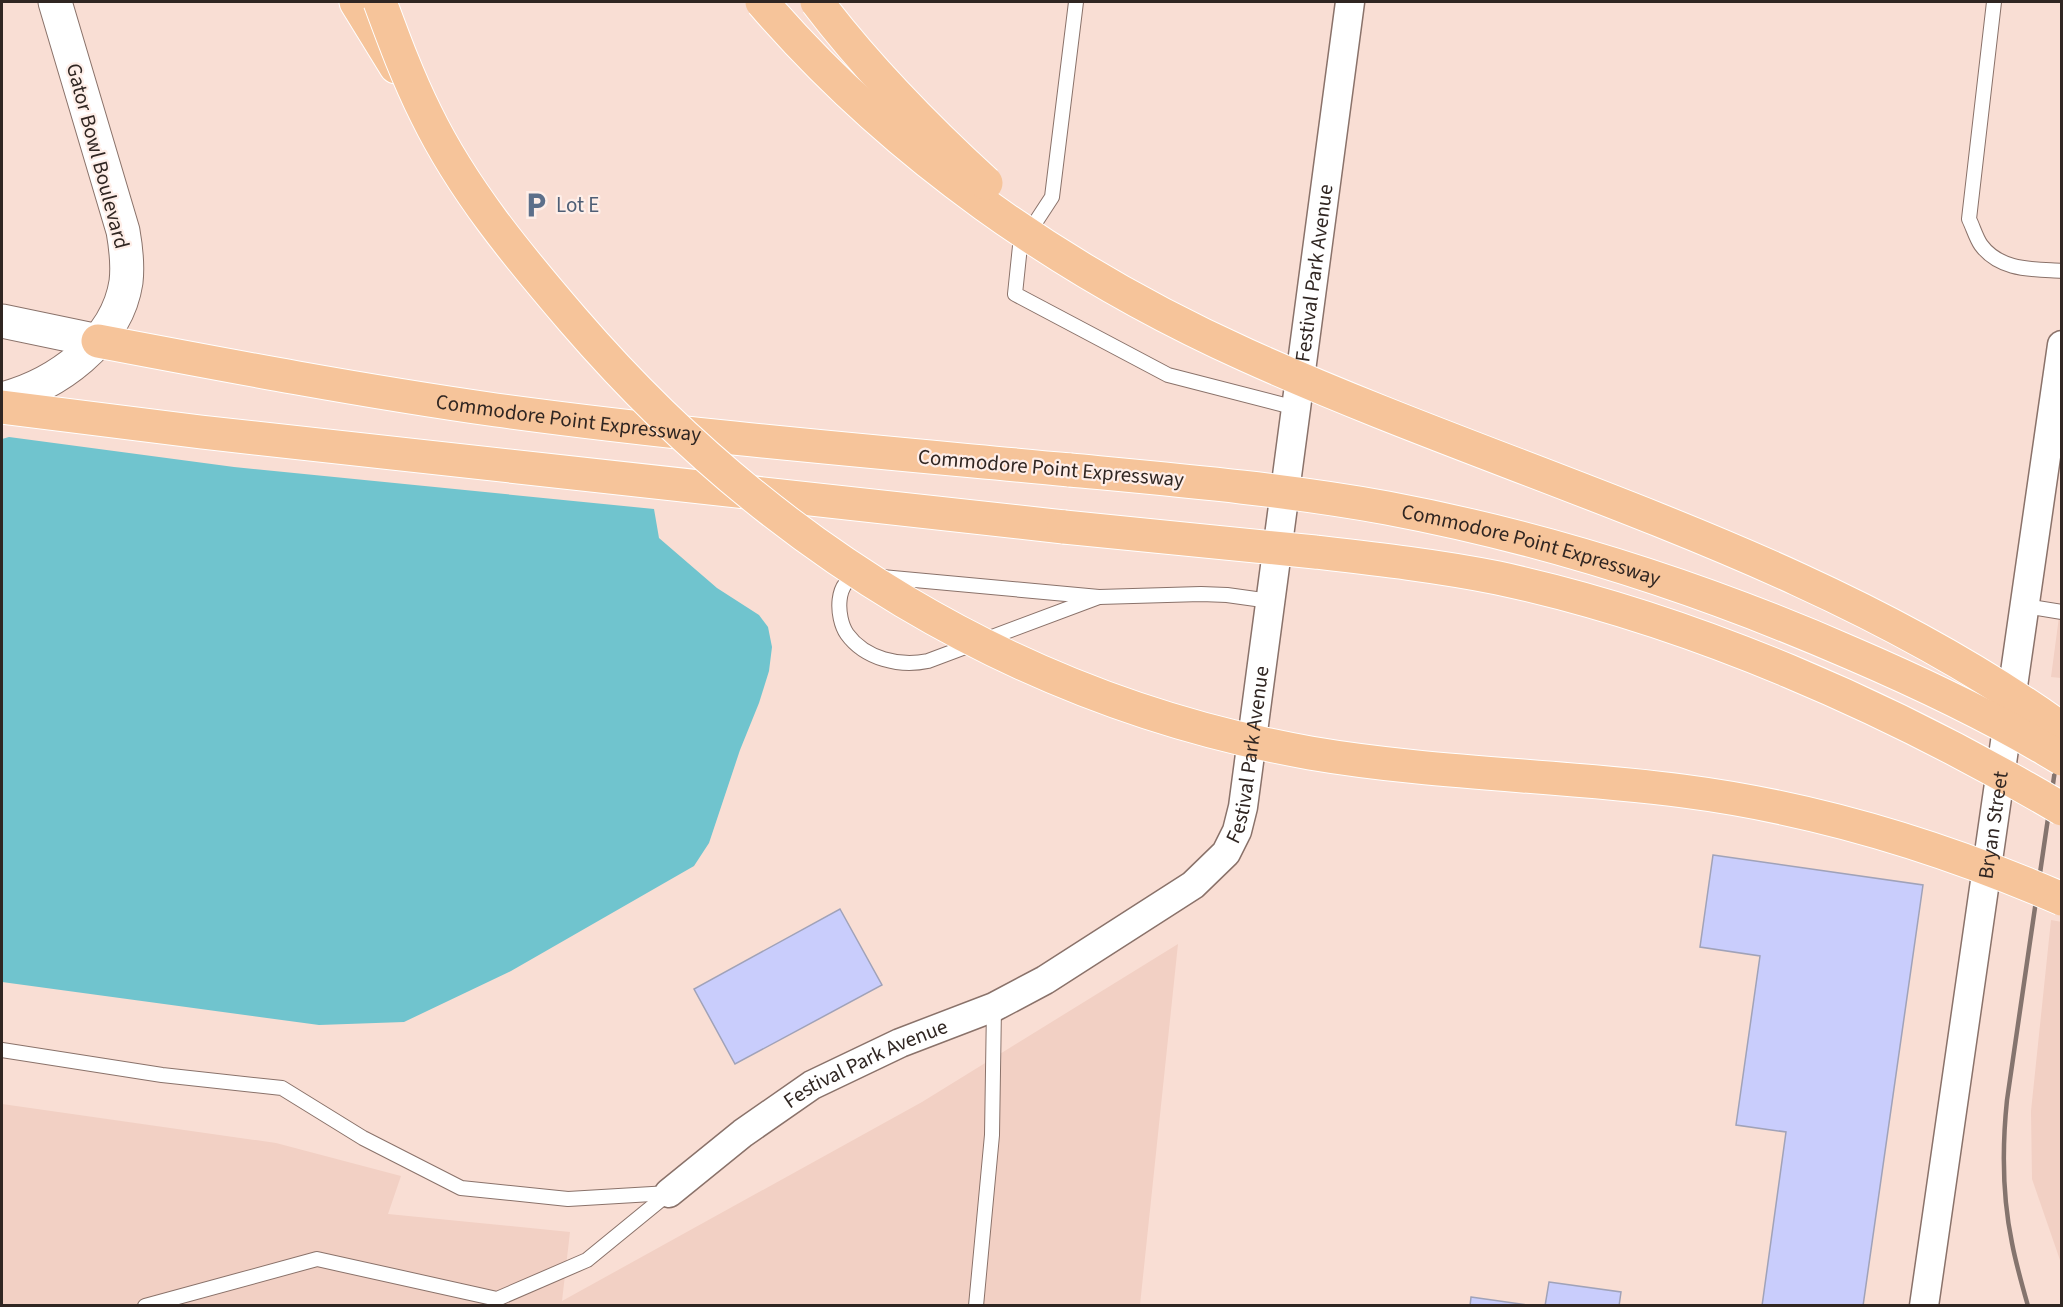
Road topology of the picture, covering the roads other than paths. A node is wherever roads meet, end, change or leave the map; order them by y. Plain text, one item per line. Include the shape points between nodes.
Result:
1 (35, 2) edge
2 (55, 2) edge
3 (356, 2) edge
4 (380, 2) edge
5 (762, 2) edge
6 (817, 2) edge
7 (1076, 2) edge
8 (1350, 2) edge
9 (1994, 2) edge
10 (69, 52) junction
11 (428, 118) junction
12 (2061, 271) edge
13 (1147, 306) junction
14 (2, 321) edge
15 (98, 340) junction
16 (2061, 345) edge
17 (2, 399) edge
18 (2, 407) edge
19 (1296, 408) junction
20 (2057, 416) edge
21 (1099, 597) junction
22 (1270, 601) junction
23 (2025, 606) junction
24 (2061, 612) edge
25 (2061, 729) edge
26 (2061, 759) edge
27 (2061, 809) edge
28 (2061, 899) edge
29 (994, 1007) junction
30 (2, 1050) edge
31 (669, 1193) junction
32 (497, 1302) edge
33 (145, 1305) edge
34 (976, 1305) edge
35 (1924, 1305) edge

1 - 10 street
2 - 10 street, Gator Bowl Boulevard
3 - 11 highway, bridge
4 - 11 highway, bridge
5 - 13 highway, bridge via 845,87 928,162 1023,230
6 - 13 highway, bridge via 863,59 947,147 1069,252
7 - 19 lane via 1052,197 1020,246 1015,294 1168,375
8 - 19 street, Festival Park Avenue
9 - 12 lane via 1969,219 1981,245 1998,260 2018,268
10 - 15 street, Gator Bowl Boulevard via 125,245 126,282 122,300
11 - 28 highway, bridge via 486,212 549,293 692,444 758,501 832,556 923,614 989,648 1124,704 1257,742 1377,763 1677,790 1776,806 1907,839
13 - 25 highway, bridge via 1243,354 1350,400 1801,580 1973,670
14 - 15 street, Commodore Point Expressway
15 - 17 street, Gator Bowl Boulevard via 44,384
15 - 26 highway, Commodore Point Expressway, bridge via 323,383 496,410 675,433 1253,488 1451,522 1575,553 1698,592 1821,639 1940,693
16 - 20 street, Bryan Street
18 - 27 highway, Commodore Point Expressway, bridge via 1393,561 1496,578 1574,597 1707,640 1830,690 1960,752
19 - 22 street, Festival Park Avenue
20 - 23 street, Bryan Street
21 - 21 lane via 915,664 885,659 855,644 840,619 839,604 847,581 865,575
21 - 22 lane via 1201,594
22 - 29 street, Festival Park Avenue via 1243,807 1226,853 1193,885 1045,980
23 - 24 lane
23 - 35 street, Bryan Street
29 - 31 street, Festival Park Avenue via 900,1043 812,1085 743,1133
29 - 34 lane via 992,1135
30 - 31 lane via 162,1075 282,1088 363,1138 461,1188 568,1199
31 - 32 lane via 587,1260
32 - 33 lane via 317,1259

